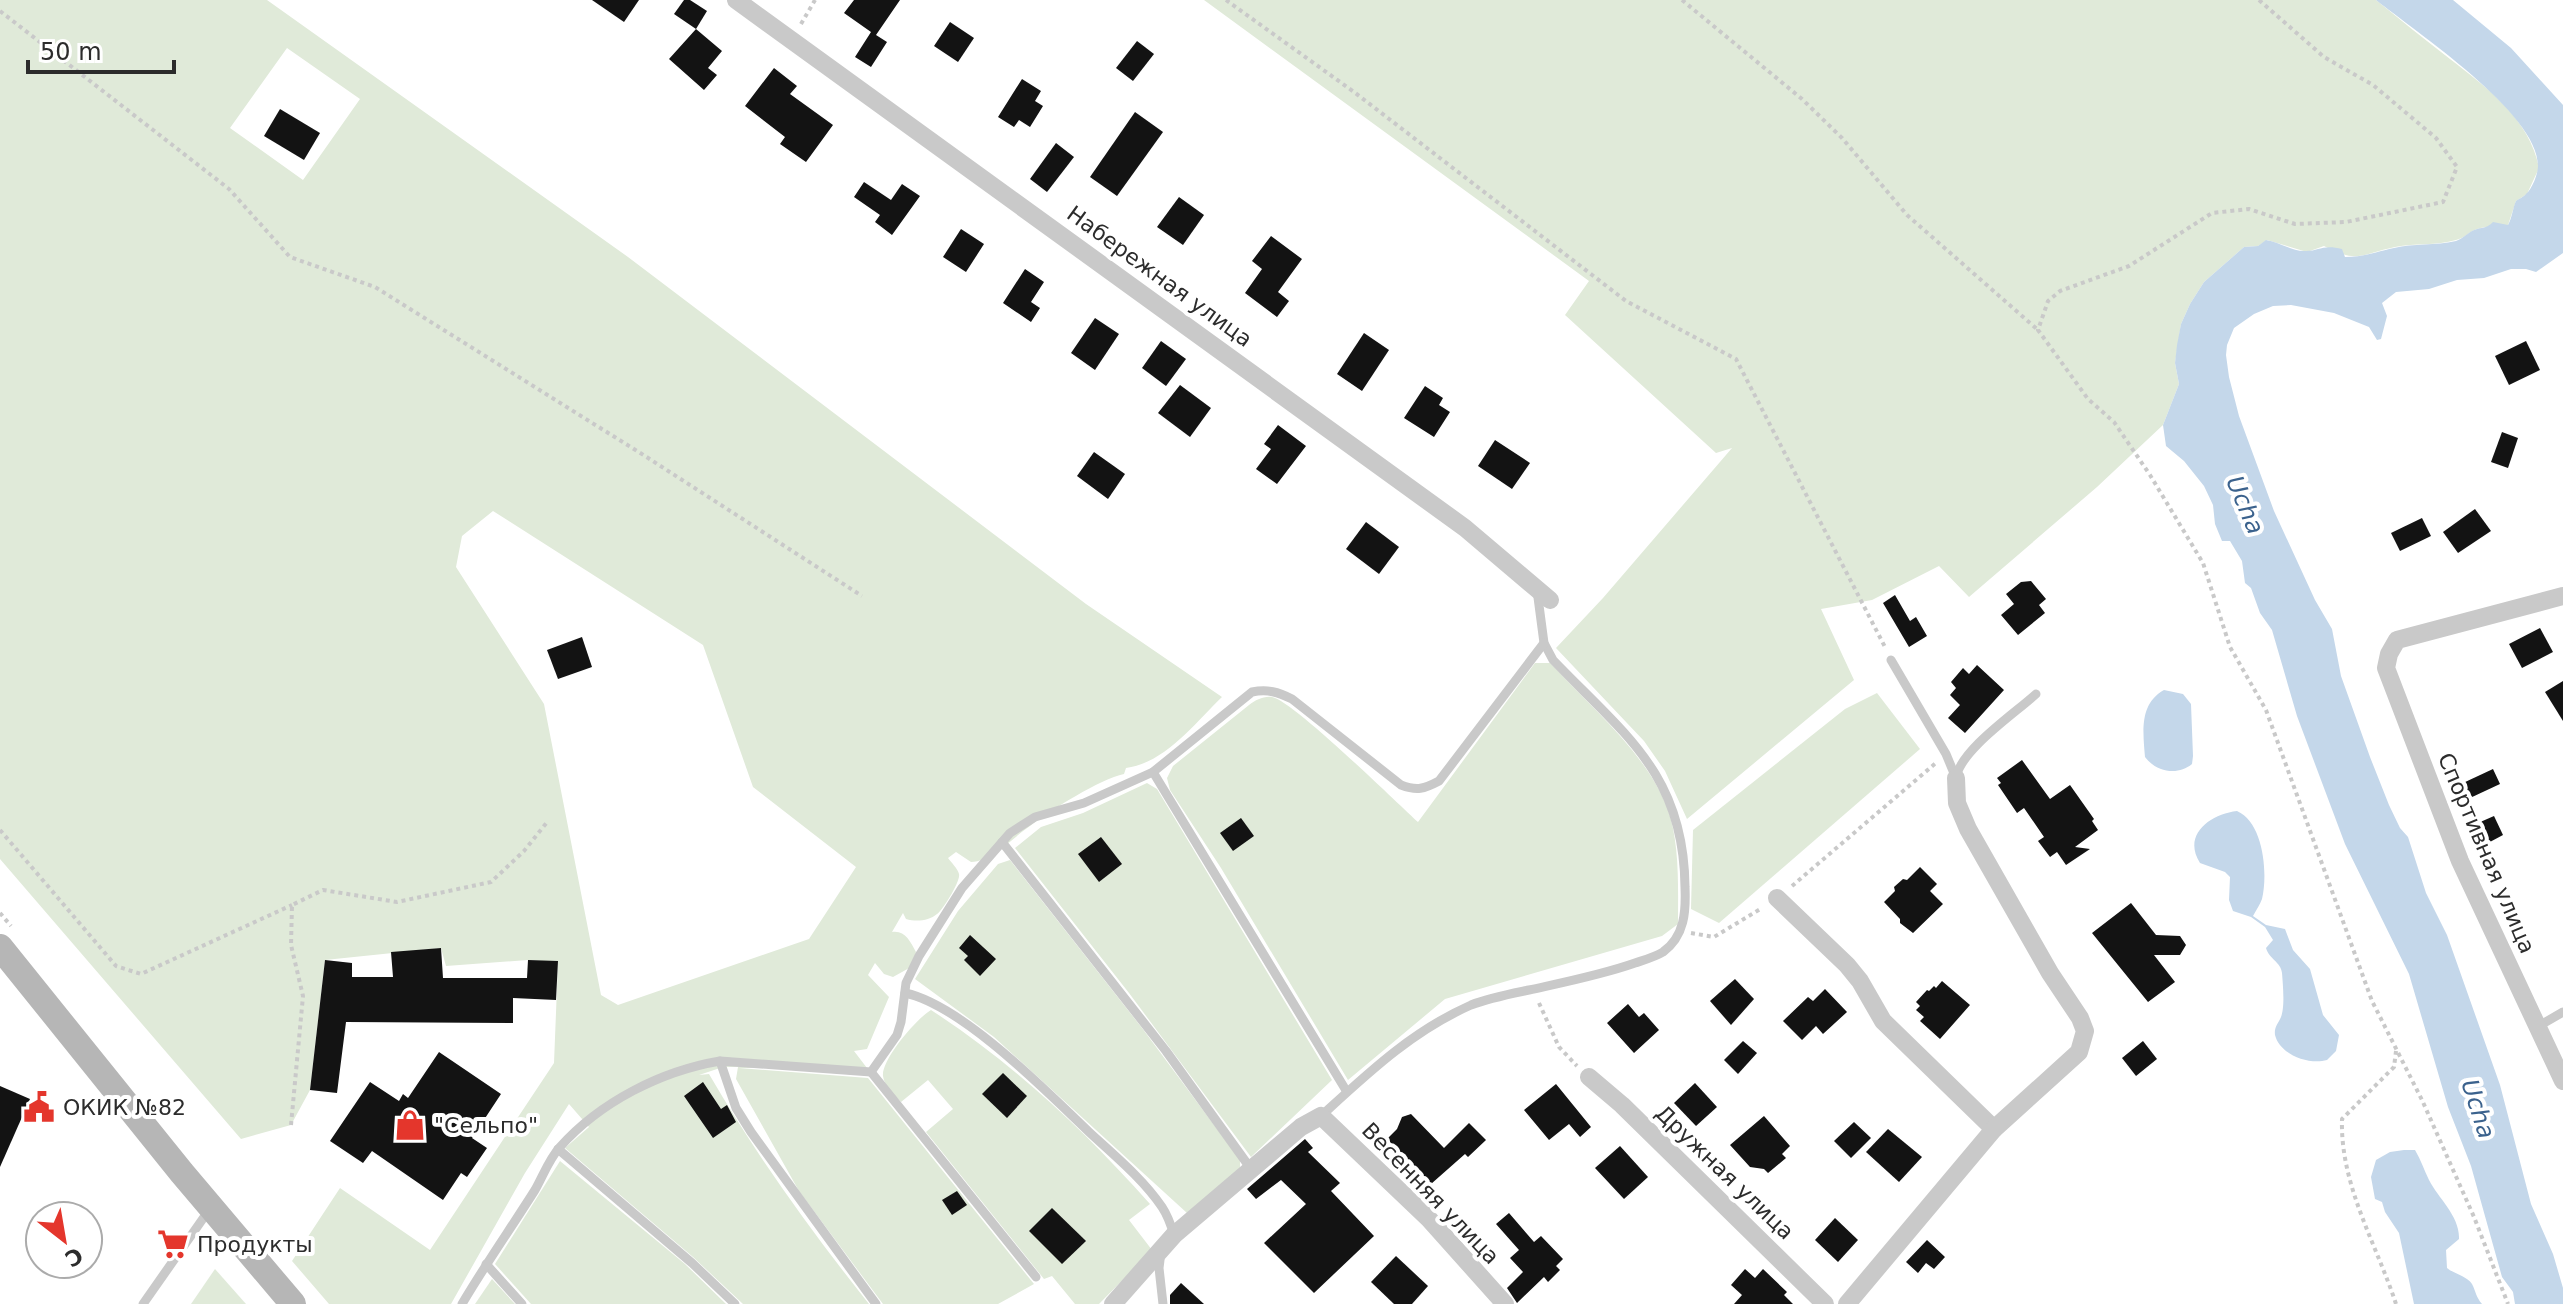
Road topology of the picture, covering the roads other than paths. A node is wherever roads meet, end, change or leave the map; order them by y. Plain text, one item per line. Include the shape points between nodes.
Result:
1 (736, 0) edge
2 (1544, 594) joint
3 (2563, 596) edge
4 (1544, 643) junction
5 (1891, 660) road end
6 (2036, 694) dead end
7 (1153, 772) junction
8 (1956, 778) junction
9 (1002, 842) junction
10 (1777, 898) road end
11 (0, 947) edge
12 (905, 993) junction
13 (2563, 1012) edge
14 (2537, 1027) junction
15 (720, 1061) junction
16 (871, 1072) junction
17 (1589, 1077) road end
18 (2563, 1081) edge
19 (1347, 1092) junction
20 (1321, 1116) junction
21 (1994, 1129) junction
22 (558, 1149) junction
23 (1251, 1169) junction
24 (211, 1207) junction
25 (1168, 1242) junction
26 (486, 1264) junction
27 (1036, 1277) dead end
28 (143, 1304) edge
29 (293, 1304) edge
30 (462, 1304) edge
31 (522, 1304) edge
32 (735, 1304) edge
33 (876, 1304) edge
34 (1113, 1304) edge
35 (1163, 1304) edge
36 (1505, 1304) edge
37 (1825, 1304) edge
38 (1847, 1304) edge

1 - 2 street, Набережная улица via 1465,528
2 - 4 lane
3 - 14 street, Спортивная улица via 2397,640 2386,668 2460,861
4 - 7 lane via 1439,781 1425,789 1401,785 1292,699 1262,690 1252,692
4 - 19 lane via 1553,660 1643,753 1667,792 1684,866 1681,930 1661,953 1475,1003 1441,1019
5 - 8 lane
6 - 8 lane via 1970,752
7 - 9 lane via 1084,803 1035,817
7 - 19 lane
8 - 21 street via 1957,803 1968,829 2085,1031 2079,1052
9 - 12 lane via 962,888 919,956
9 - 23 lane
10 - 21 street via 1847,965 1883,1021
11 - 24 main road
12 - 16 lane via 897,1035
12 - 25 lane via 981,1035 1035,1081 1148,1189 1162,1206
13 - 14 lane
14 - 18 street, Спортивная улица
15 - 16 lane
15 - 22 lane via 648,1083 600,1112
15 - 33 lane via 736,1108 751,1132
16 - 27 lane
17 - 37 street, Дружная улица
19 - 20 lane
20 - 23 street
20 - 36 street, Весенняя улица via 1429,1219
21 - 38 street
22 - 26 lane
22 - 32 lane
23 - 25 street
24 - 28 lane
24 - 29 main road
25 - 34 street
25 - 35 lane via 1159,1268
26 - 30 lane
26 - 31 lane

